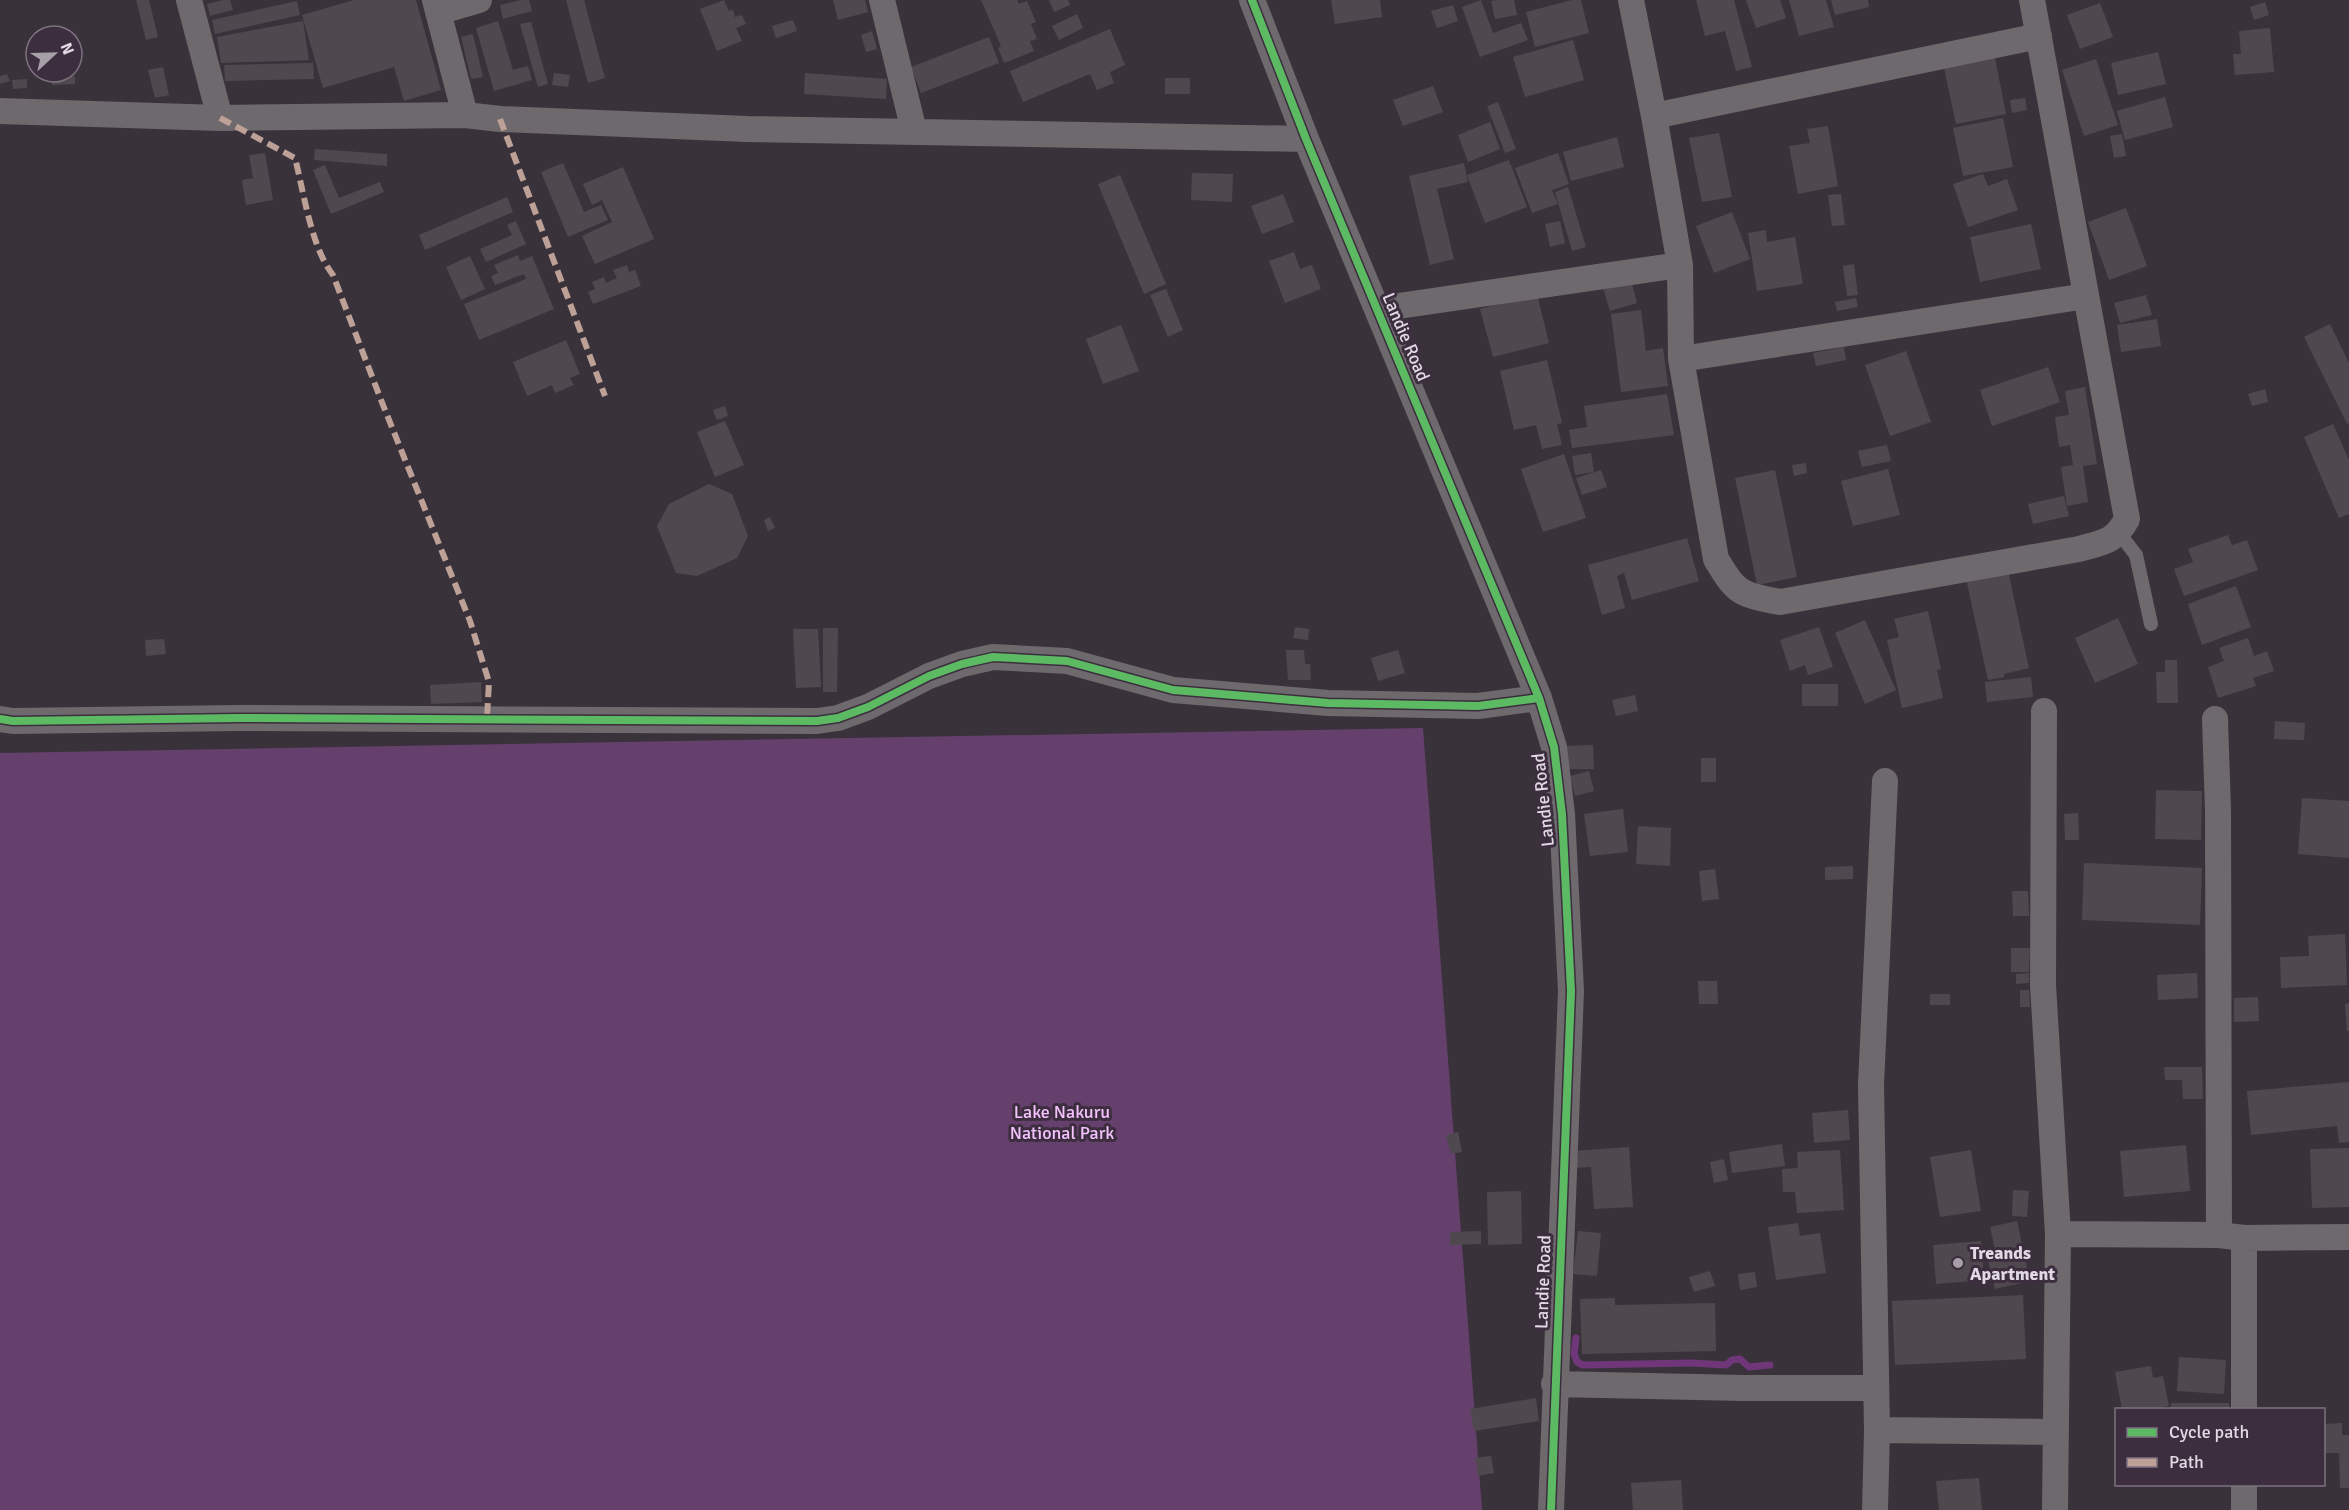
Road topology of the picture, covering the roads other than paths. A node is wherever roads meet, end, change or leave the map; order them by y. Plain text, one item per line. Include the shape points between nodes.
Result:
1 (189, 0) edge
2 (479, 0) edge
3 (882, 0) edge
4 (1252, 0) edge
5 (1631, 0) edge
6 (2032, 0) edge
7 (437, 6) edge
8 (2039, 36) junction
9 (0, 111) edge
10 (465, 115) junction
11 (1654, 117) junction
12 (220, 118) junction
13 (914, 131) junction
14 (1306, 140) junction
15 (1680, 264) junction
16 (2086, 296) junction
17 (1378, 309) junction
18 (1681, 359) junction
19 (2119, 533) junction
20 (2151, 624) dead end
21 (1539, 698) junction
22 (2044, 711) dead end
23 (0, 719) edge
24 (2215, 719) dead end
25 (1886, 781) dead end
26 (2058, 1234) junction
27 (2232, 1237) junction
28 (2349, 1237) edge
29 (1554, 1384) junction
30 (1875, 1388) junction
31 (2244, 1408) edge
32 (1877, 1430) junction
33 (2056, 1432) junction
34 (2244, 1486) edge
35 (1551, 1510) edge
36 (1875, 1510) edge
37 (2055, 1510) edge
38 (2244, 1510) edge

1 - 12 street
2 - 7 street
3 - 13 street
4 - 14 street, Landie Road
5 - 11 street
6 - 8 street
7 - 10 street
8 - 11 street
8 - 16 street
9 - 12 street
10 - 12 street
10 - 13 street via 500,120 747,129
11 - 15 street
13 - 14 street
14 - 17 street, Landie Road
15 - 17 street
15 - 18 street
16 - 18 street
16 - 19 street via 2127,519
17 - 21 street, Landie Road
18 - 19 street via 1716,559 1733,586 1752,597 1780,602 2079,549 2108,541
19 - 20 lane via 2136,555
21 - 23 street via 1478,706 1328,703 1173,690 1067,661 993,657 929,676 838,718 817,721
21 - 29 street, Landie Road via 1554,747 1562,814 1571,991
22 - 26 street via 2043,985
24 - 27 street
25 - 30 street via 1871,1085
26 - 27 street
26 - 33 street
27 - 28 street
27 - 31 street
29 - 30 street
29 - 35 street, Landie Road
30 - 32 street
32 - 33 street
32 - 36 street
33 - 37 street
34 - 38 street

